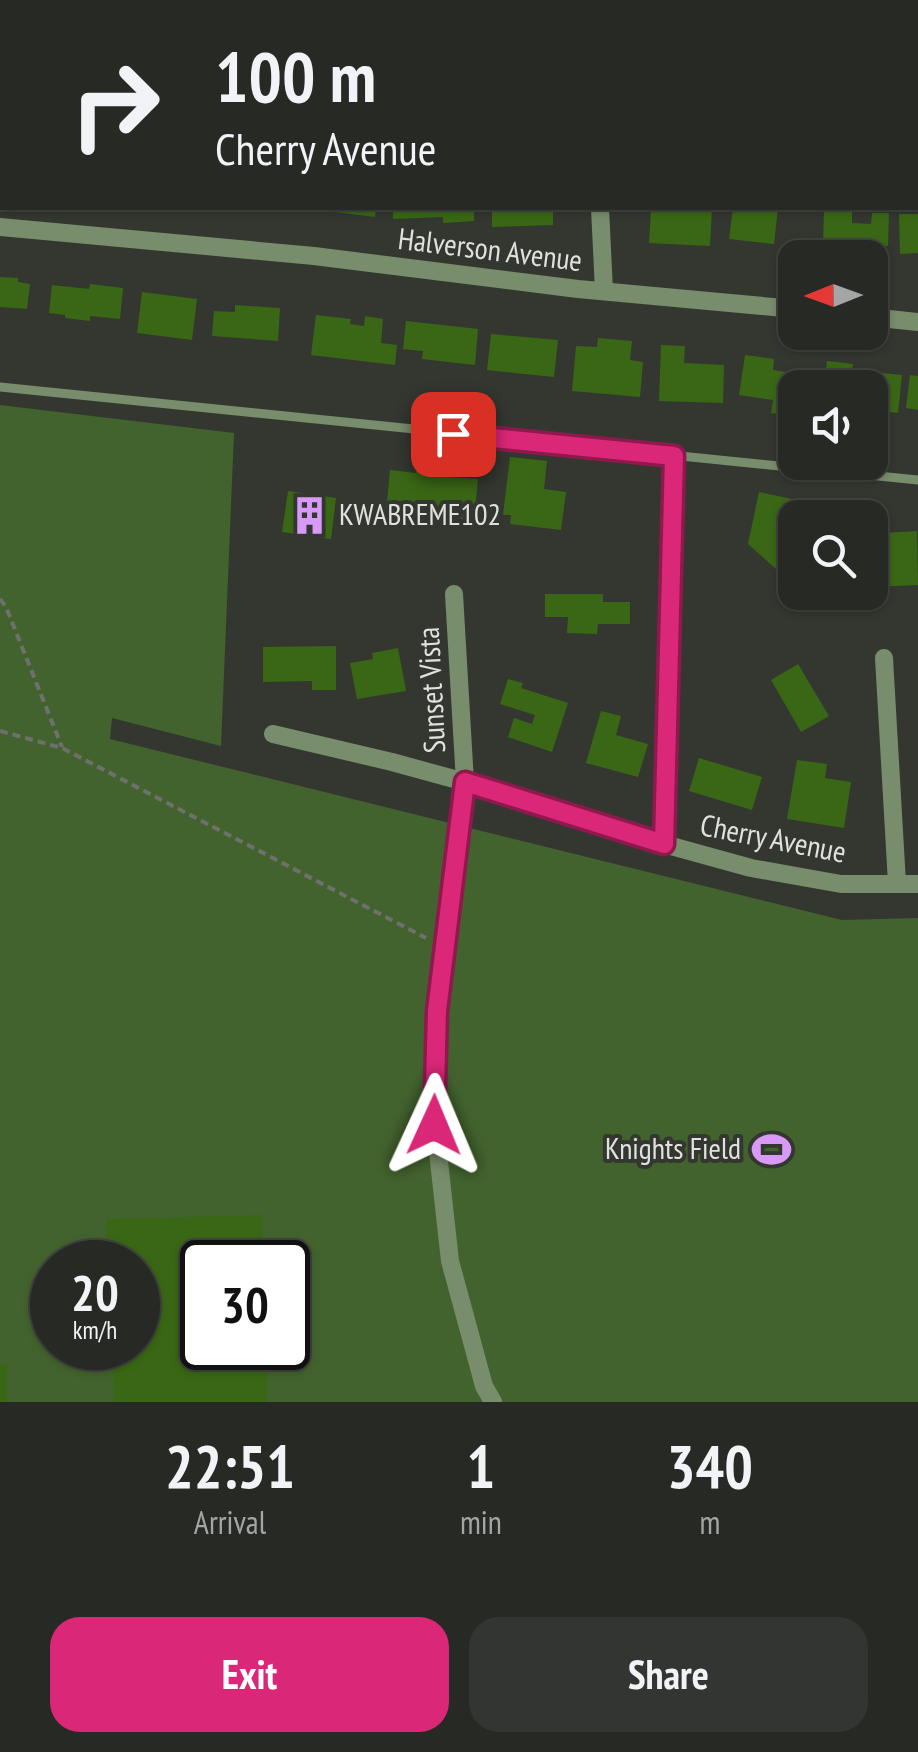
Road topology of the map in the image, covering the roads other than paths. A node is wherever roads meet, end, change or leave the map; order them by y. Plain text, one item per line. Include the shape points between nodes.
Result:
1 (600, 210) edge
2 (0, 227) edge
3 (604, 291) junction
4 (778, 308) edge
5 (888, 319) edge
6 (918, 322) edge
7 (0, 387) edge
8 (674, 456) junction
9 (918, 480) edge
10 (454, 594) dead end
11 (884, 658) dead end
12 (273, 734) dead end
13 (465, 782) junction
14 (664, 844) junction
15 (897, 883) junction
16 (918, 884) edge
17 (494, 1402) edge

1 - 3 street
2 - 3 street, Halverson Avenue
3 - 4 street, Halverson Avenue
5 - 6 street
7 - 8 lane
8 - 9 lane
8 - 14 lane
10 - 13 street, Sunset Vista
11 - 15 street
12 - 13 street, Cherry Avenue
13 - 14 street, Cherry Avenue
13 - 17 street, Sunset Vista via 437,1011 434,1125 450,1261
14 - 15 street, Cherry Avenue via 841,884
15 - 16 street, Cherry Avenue

